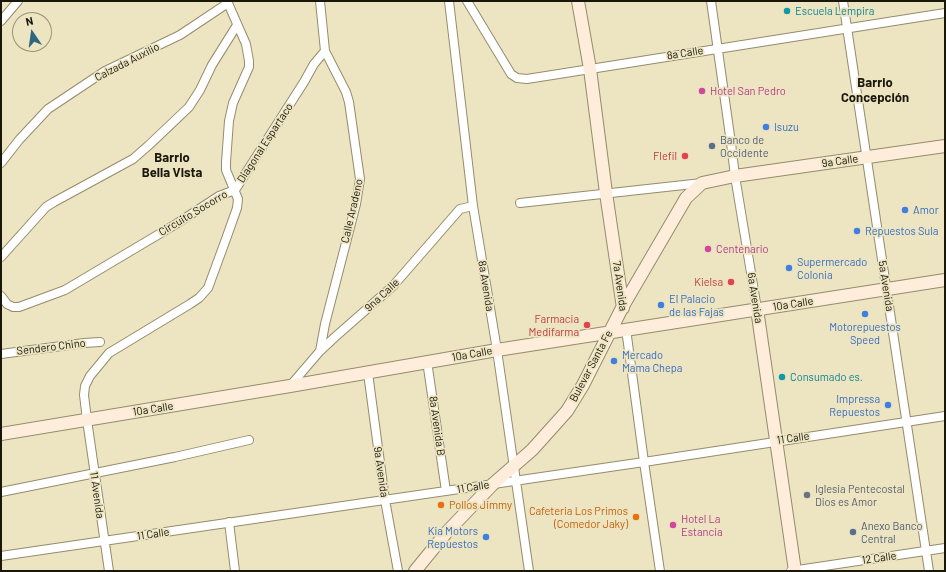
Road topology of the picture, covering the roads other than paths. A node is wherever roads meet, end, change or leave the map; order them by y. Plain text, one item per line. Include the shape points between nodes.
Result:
1 (18, 1) edge
2 (320, 1) edge
3 (449, 1) edge
4 (467, 1) edge
5 (578, 1) edge
6 (710, 1) edge
7 (842, 1) edge
8 (227, 2) edge
9 (945, 13) edge
10 (1, 21) edge
11 (237, 25) junction
12 (847, 29) junction
13 (718, 48) junction
14 (325, 51) junction
15 (590, 69) junction
16 (945, 146) edge
17 (866, 157) junction
18 (1, 163) edge
19 (735, 176) junction
20 (702, 183) junction
21 (235, 190) junction
22 (606, 193) junction
23 (520, 202) dead end
24 (473, 206) junction
25 (1, 257) edge
26 (945, 280) edge
27 (886, 289) junction
28 (1, 296) edge
29 (623, 306) junction
30 (757, 309) junction
31 (626, 329) junction
32 (610, 332) junction
33 (100, 342) dead end
34 (496, 350) junction
35 (320, 352) junction
36 (1, 354) edge
37 (427, 361) junction
38 (368, 372) junction
39 (290, 386) junction
40 (945, 416) edge
41 (87, 420) junction
42 (907, 422) junction
43 (1, 434) edge
44 (249, 440) dead end
45 (776, 441) junction
46 (644, 462) junction
47 (513, 466) junction
48 (94, 472) junction
49 (515, 480) junction
50 (493, 484) junction
51 (446, 491) junction
52 (1, 492) edge
53 (385, 500) junction
54 (229, 522) junction
55 (104, 541) junction
56 (945, 548) edge
57 (926, 551) junction
58 (1, 556) edge
59 (109, 571) edge
60 (235, 571) edge
61 (398, 571) edge
62 (415, 571) edge
63 (529, 571) edge
64 (660, 571) edge
65 (793, 571) edge
66 (929, 571) edge

1 - 10 street
2 - 14 street
3 - 24 street, 8a Avenida
4 - 15 street, 8a Calle via 511,74 517,78 527,79
5 - 15 street, 7a Avenida
6 - 13 street, 6a Avenida
7 - 12 street, 5a Avenida
8 - 11 street, Circuito Socorro
8 - 18 street, Calzada Auxilio via 180,35 105,71 48,109
9 - 12 street, 8a Calle
11 - 21 street, Circuito Socorro via 246,44 249,67 234,103 227,133 226,170
11 - 25 street via 189,107 133,159 46,207
12 - 13 street, 8a Calle
12 - 17 street, 5a Avenida
13 - 15 street, 8a Calle
13 - 19 street, 6a Avenida
14 - 21 street, Diagonal Espartaco via 314,64
14 - 35 street, Calle Aradeno via 349,102 360,179
15 - 22 street, 7a Avenida
16 - 17 street, 9a Calle
17 - 19 street, 9a Calle
17 - 27 street, 5a Avenida
19 - 20 street
19 - 30 street, 6a Avenida
20 - 22 street
20 - 29 street, Bulevar Santa Fe via 686,198
21 - 28 street, Circuito Socorro via 219,196 65,290 19,307 7,304
21 - 41 street, Diagonal Espartaco via 238,199 236,208 208,288 190,304 109,353 96,367 85,386
22 - 23 street
22 - 29 street, 7a Avenida
24 - 34 street, 8a Avenida
24 - 35 street, 9na Calle via 460,209 393,286
26 - 27 street, 10a Calle
27 - 30 street, 10a Calle
27 - 42 street, 5a Avenida
29 - 31 street, 7a Avenida
29 - 32 street, Bulevar Santa Fe
30 - 31 street, 10a Calle
30 - 45 street, 6a Avenida
31 - 32 street, 10a Calle
31 - 46 street, 7a Avenida
32 - 34 street, 10a Calle
32 - 47 street, Bulevar Santa Fe via 567,411 532,450
33 - 36 street, Sendero Chino
34 - 37 street, 10a Calle
34 - 47 street, 8a Avenida
35 - 39 street, 9na Calle
37 - 38 street, 10a Calle
37 - 51 street, 8a Avenida B
38 - 39 street, 10a Calle
38 - 53 street, 9a Avenida
39 - 41 street, 10a Calle
40 - 42 street, 11 Calle
41 - 43 street, 10a Calle
41 - 48 street, 11 Avenida
42 - 45 street, 11 Calle
42 - 57 street, 5a Avenida
44 - 48 street
45 - 46 street, 11 Calle
45 - 65 street, 6a Avenida
46 - 49 street, 11 Calle
46 - 64 street, 7a Avenida
47 - 49 street, 8a Avenida
47 - 50 street, Bulevar Santa Fe
48 - 52 street
48 - 55 street, 11 Avenida
49 - 50 street, 11 Calle
49 - 63 street, 8a Avenida
50 - 51 street, 11 Calle
50 - 62 street, Bulevar Santa Fe via 446,533
51 - 53 street, 11 Calle
53 - 54 street, 11 Calle
53 - 61 street, 9a Avenida
54 - 55 street, 11 Calle
54 - 60 street
55 - 58 street, 11 Calle
55 - 59 street, 11 Avenida
56 - 57 street, 12 Calle
57 - 65 street, 12 Calle
57 - 66 street, 5a Avenida

